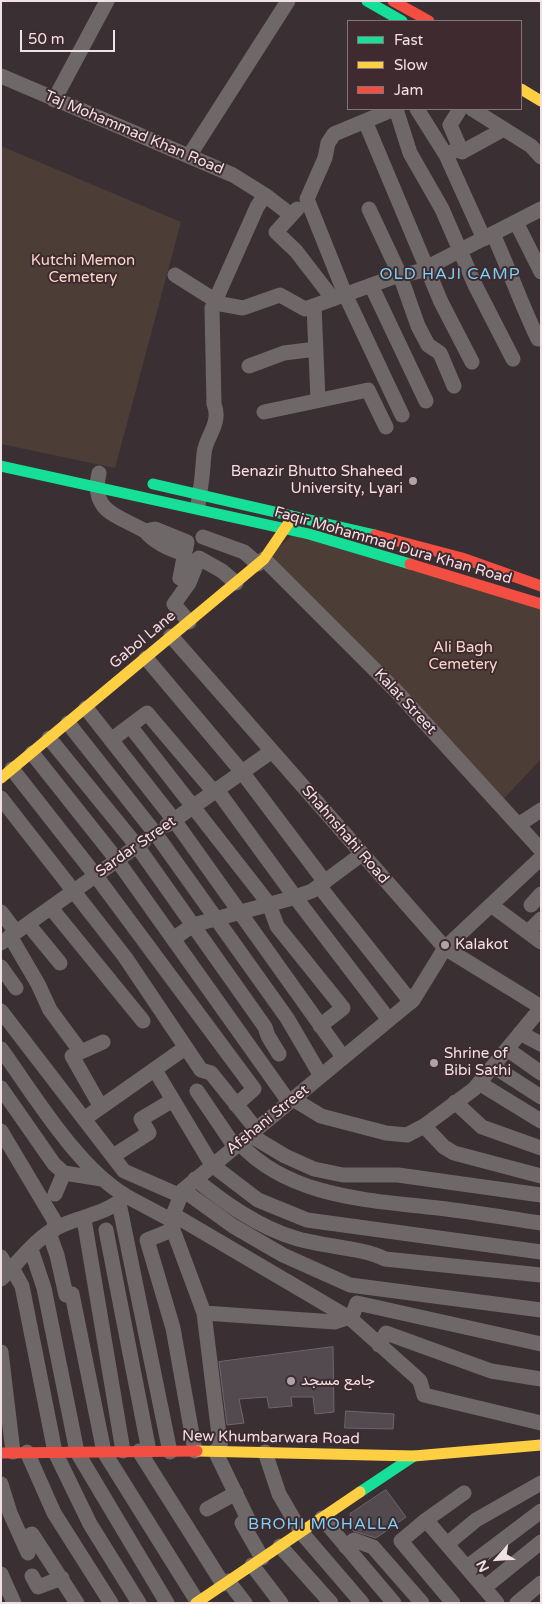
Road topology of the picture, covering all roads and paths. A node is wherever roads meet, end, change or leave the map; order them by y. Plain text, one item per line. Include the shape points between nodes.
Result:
1 (108, 1) edge
2 (288, 1) edge
3 (367, 1) edge
4 (393, 1) edge
5 (400, 20) edge
6 (427, 20) edge
7 (1, 76) edge
8 (522, 90) edge
9 (54, 100) junction
10 (541, 101) edge
11 (392, 110) edge
12 (395, 110) edge
13 (418, 110) edge
14 (459, 110) edge
15 (474, 110) edge
16 (365, 121) junction
17 (504, 129) junction
18 (460, 148) junction
19 (446, 155) junction
20 (189, 156) junction
21 (541, 157) edge
22 (265, 195) junction
23 (307, 199) junction
24 (369, 209) dead end
25 (541, 209) edge
26 (291, 215) junction
27 (516, 222) junction
28 (488, 237) junction
29 (462, 250) junction
30 (426, 268) junction
31 (541, 272) edge
32 (175, 275) dead end
33 (400, 275) junction
34 (371, 285) junction
35 (339, 296) junction
36 (214, 300) junction
37 (314, 306) junction
38 (538, 339) dead end
39 (316, 349) junction
40 (512, 359) dead end
41 (472, 362) dead end
42 (249, 366) dead end
43 (454, 386) dead end
44 (318, 400) junction
45 (426, 401) dead end
46 (264, 412) dead end
47 (402, 416) dead end
48 (386, 427) dead end
49 (1, 466) edge
50 (99, 476) junction
51 (145, 483) dead end
52 (198, 502) junction
53 (293, 516) junction
54 (286, 530) junction
55 (203, 538) dead end
56 (433, 550) junction
57 (261, 562) junction
58 (428, 570) junction
59 (189, 583) junction
60 (236, 583) junction
61 (541, 586) edge
62 (541, 604) edge
63 (189, 622) junction
64 (171, 636) junction
65 (146, 658) junction
66 (86, 708) junction
67 (68, 723) junction
68 (130, 726) junction
69 (50, 738) junction
70 (111, 740) junction
71 (272, 751) junction
72 (32, 753) junction
73 (242, 772) junction
74 (7, 774) edge
75 (216, 791) junction
76 (1, 798) edge
77 (194, 806) junction
78 (541, 810) edge
79 (174, 820) junction
80 (518, 825) junction
81 (156, 833) junction
82 (137, 846) junction
83 (541, 850) edge
84 (362, 854) junction
85 (541, 858) edge
86 (117, 860) junction
87 (96, 876) junction
88 (322, 884) junction
89 (74, 892) junction
90 (294, 897) junction
91 (269, 904) junction
92 (490, 905) junction
93 (51, 908) junction
94 (1, 912) edge
95 (238, 912) junction
96 (215, 919) junction
97 (541, 919) edge
98 (193, 925) junction
99 (528, 932) junction
100 (14, 934) edge
101 (173, 939) junction
102 (541, 942) edge
103 (295, 948) junction
104 (445, 948) junction
105 (60, 964) dead end
106 (275, 964) junction
107 (1, 967) edge
108 (16, 988) dead end
109 (411, 1002) junction
110 (541, 1008) edge
111 (1, 1011) edge
112 (143, 1020) dead end
113 (389, 1020) junction
114 (320, 1026) junction
115 (520, 1033) junction
116 (103, 1042) dead end
117 (541, 1044) edge
118 (185, 1048) junction
119 (1, 1049) edge
120 (506, 1050) junction
121 (81, 1052) junction
122 (279, 1054) dead end
123 (343, 1058) junction
124 (493, 1066) junction
125 (155, 1070) junction
126 (541, 1073) edge
127 (321, 1076) junction
128 (479, 1083) junction
129 (197, 1091) dead end
130 (4, 1097) edge
131 (541, 1097) edge
132 (173, 1100) junction
133 (291, 1101) junction
134 (455, 1102) junction
135 (236, 1105) junction
136 (101, 1108) junction
137 (84, 1119) junction
138 (541, 1121) edge
139 (424, 1126) junction
140 (1, 1131) edge
141 (245, 1138) junction
142 (541, 1148) edge
143 (113, 1156) junction
144 (212, 1165) junction
145 (64, 1173) junction
146 (541, 1176) edge
147 (102, 1179) junction
148 (195, 1179) junction
149 (182, 1193) junction
150 (55, 1194) dead end
151 (541, 1195) edge
152 (122, 1200) junction
153 (84, 1219) junction
154 (173, 1222) junction
155 (541, 1224) edge
156 (106, 1230) dead end
157 (52, 1231) junction
158 (31, 1249) junction
159 (541, 1252) edge
160 (1, 1257) edge
161 (8, 1273) edge
162 (114, 1273) junction
163 (541, 1275) edge
164 (94, 1278) junction
165 (541, 1310) edge
166 (204, 1312) junction
167 (349, 1318) junction
168 (541, 1344) edge
169 (379, 1345) junction
170 (1, 1352) edge
171 (541, 1379) edge
172 (541, 1423) edge
173 (541, 1445) edge
174 (195, 1451) junction
175 (218, 1451) junction
176 (14, 1452) edge
177 (55, 1452) junction
178 (77, 1452) junction
179 (104, 1452) junction
180 (123, 1452) junction
181 (144, 1452) junction
182 (170, 1452) junction
183 (265, 1452) junction
184 (414, 1456) junction
185 (541, 1483) edge
186 (1, 1484) edge
187 (236, 1493) junction
188 (464, 1493) dead end
189 (206, 1509) dead end
190 (541, 1511) edge
191 (322, 1518) junction
192 (426, 1520) junction
193 (301, 1532) junction
194 (22, 1539) junction
195 (541, 1542) edge
196 (447, 1544) junction
197 (280, 1546) junction
198 (346, 1547) junction
199 (376, 1550) junction
200 (28, 1553) dead end
201 (257, 1561) junction
202 (360, 1563) junction
203 (467, 1567) junction
204 (1, 1574) edge
205 (32, 1576) dead end
206 (62, 1578) junction
207 (341, 1579) junction
208 (226, 1583) junction
209 (541, 1584) edge
210 (484, 1588) junction
211 (202, 1601) edge
212 (14, 1603) edge
213 (77, 1603) edge
214 (111, 1603) edge
215 (139, 1603) edge
216 (167, 1603) edge
217 (245, 1603) edge
218 (281, 1603) edge
219 (332, 1603) edge
220 (362, 1603) edge
221 (394, 1603) edge
222 (422, 1603) edge
223 (453, 1603) edge
224 (497, 1603) edge
225 (517, 1603) edge

1 - 9 street
2 - 20 street
3 - 5 main road
4 - 6 main road
7 - 9 street, Taj Mohammad Khan Road
8 - 10 main road
9 - 20 street, Taj Mohammad Khan Road
11 - 16 street
12 - 29 street via 410,153
13 - 19 street
14 - 18 street via 450,125
15 - 17 street
16 - 23 street via 334,134
16 - 30 street
17 - 18 street via 462,152
17 - 21 street via 531,146
18 - 19 street
19 - 28 street
20 - 22 street, Taj Mohammad Khan Road via 233,175
22 - 26 street, Taj Mohammad Khan Road
22 - 36 street
23 - 26 street
23 - 35 street
24 - 33 street
25 - 27 street
26 - 35 street via 276,232
27 - 28 street
27 - 31 street
28 - 29 street
28 - 38 street via 515,283 520,304
29 - 30 street
29 - 40 street
30 - 33 street
30 - 41 street
32 - 36 street
33 - 34 street
33 - 43 street via 418,326 428,345 440,353
34 - 35 street
34 - 45 street
35 - 37 street
35 - 47 street
36 - 37 street via 243,308 280,295 304,309
36 - 52 street via 214,404 217,411 205,450
37 - 39 street
39 - 42 street via 284,353
39 - 44 street
44 - 46 street
44 - 48 street via 368,390
49 - 50 main road, Faqir Mohammad Dura Khan Road
50 - 52 main road, Faqir Mohammad Dura Khan Road
50 - 59 street via 102,506 145,532 155,529 187,542 180,578
51 - 52 main road, Faqir Mohammad Dura Khan Road
52 - 53 main road, Faqir Mohammad Dura Khan Road
52 - 54 main road, Faqir Mohammad Dura Khan Road
53 - 54 main road, Gabol Lane
53 - 56 main road, Faqir Mohammad Dura Khan Road
54 - 57 main road, Gabol Lane
54 - 58 main road, Faqir Mohammad Dura Khan Road
55 - 57 street, Kalat Street via 244,552
56 - 58 main road
56 - 61 main road, Faqir Mohammad Dura Khan Road
57 - 60 main road, Gabol Lane
57 - 80 street, Kalat Street via 397,692
58 - 62 main road, Faqir Mohammad Dura Khan Road
59 - 60 street via 199,558
59 - 63 street via 174,604
60 - 63 main road, Gabol Lane
63 - 64 main road, Gabol Lane
64 - 65 main road, Gabol Lane
64 - 71 street, Shahnshahi Road
65 - 66 main road, Gabol Lane
65 - 73 street
66 - 67 main road, Gabol Lane
66 - 70 street
67 - 69 main road, Gabol Lane
67 - 81 street
68 - 70 street
68 - 75 street via 147,713
68 - 77 street
69 - 72 main road, Gabol Lane
69 - 82 street
70 - 79 street
71 - 73 street, Sardar Street
71 - 84 street, Shahnshahi Road
72 - 74 main road, Gabol Lane
72 - 86 street
73 - 75 street, Sardar Street
73 - 88 street
74 - 87 street
75 - 77 street, Sardar Street
75 - 90 street
76 - 89 street
77 - 79 street, Sardar Street
77 - 91 street
78 - 80 street
79 - 81 street, Sardar Street
79 - 95 street
80 - 83 street, Kalat Street
81 - 82 street, Sardar Street
81 - 96 street
82 - 86 street, Sardar Street
82 - 98 street
84 - 88 street
84 - 104 street, Shahnshahi Road
85 - 92 street, Afshani Street
86 - 87 street, Sardar Street
86 - 101 street
87 - 89 street, Sardar Street
87 - 135 street via 254,1089
88 - 90 street
88 - 109 street
89 - 93 street, Sardar Street
89 - 118 street via 126,957
90 - 91 street
90 - 113 street
91 - 95 street
91 - 103 street via 278,926
92 - 99 street
92 - 104 street, Afshani Street
93 - 100 street, Sardar Street
93 - 112 street
94 - 100 street
95 - 96 street
95 - 106 street
96 - 98 street
96 - 127 street via 287,1018
97 - 99 street
98 - 101 street
98 - 122 street via 265,1027
99 - 102 street
100 - 105 street
100 - 121 street via 50,1010
101 - 133 street
103 - 106 street
103 - 114 street via 344,1008
104 - 109 street, Afshani Street
104 - 110 street, Shahnshahi Road
106 - 114 street
107 - 108 street
109 - 113 street, Afshani Street
110 - 115 street
111 - 137 street
113 - 123 street, Afshani Street
114 - 123 street
115 - 117 street
115 - 120 street
116 - 121 street
118 - 125 street
118 - 135 street via 201,1070 211,1073
119 - 147 street via 57,1127
120 - 124 street
120 - 126 street
121 - 136 street via 72,1056
123 - 127 street, Afshani Street
124 - 128 street
124 - 131 street
125 - 132 street
125 - 136 street
127 - 133 street, Afshani Street
128 - 134 street
128 - 138 street
129 - 141 street
130 - 145 street
132 - 143 street via 141,1119 149,1133
132 - 144 street
133 - 139 street via 321,1116 386,1134 407,1134
133 - 141 street, Afshani Street
134 - 139 street
134 - 142 street via 482,1127
135 - 141 street
136 - 137 street
137 - 143 street
139 - 146 street via 454,1153
140 - 157 street via 54,1220
141 - 144 street, Afshani Street
141 - 151 street via 314,1169 342,1175 398,1175
141 - 155 street via 248,1152 277,1172 336,1196 474,1212
143 - 149 street via 124,1171
144 - 148 street, Afshani Street
144 - 159 street via 258,1200 307,1220
145 - 147 street
145 - 150 street
147 - 152 street
148 - 149 street, Afshani Street
148 - 163 street via 241,1213 294,1238 338,1249 373,1253 385,1260
149 - 154 street, Afshani Street
149 - 165 street via 283,1255 350,1285
152 - 153 street
152 - 154 street
152 - 182 street
153 - 157 street
153 - 164 street
154 - 166 street
154 - 167 street
154 - 174 street via 147,1240 173,1328
156 - 162 street
157 - 158 street
157 - 179 street via 66,1296 72,1294
158 - 161 street
158 - 178 street via 44,1288
160 - 161 street
161 - 177 street via 22,1286
162 - 164 street
162 - 181 street
164 - 180 street
166 - 167 street via 335,1322
166 - 175 street
167 - 168 street via 356,1304
167 - 169 street
169 - 171 street via 386,1333 491,1371
169 - 172 street via 420,1381 424,1396
170 - 176 street
173 - 184 main road, New Khumbarwara Road
174 - 175 main road, New Khumbarwara Road
174 - 182 main road, New Khumbarwara Road
175 - 183 main road, New Khumbarwara Road
175 - 187 street
176 - 177 main road, New Khumbarwara Road
176 - 214 street
177 - 178 main road, New Khumbarwara Road
177 - 215 street via 85,1515
178 - 179 main road, New Khumbarwara Road
178 - 216 street
179 - 180 main road, New Khumbarwara Road
179 - 211 street
180 - 181 main road, New Khumbarwara Road
181 - 182 main road, New Khumbarwara Road
181 - 208 street
183 - 184 main road, New Khumbarwara Road
183 - 193 street via 279,1494
184 - 191 main road
185 - 196 street via 476,1520
186 - 194 street
187 - 189 street
187 - 201 street via 248,1519 242,1523
188 - 192 street
190 - 203 street
191 - 193 main road
191 - 198 street
192 - 196 street
192 - 223 street via 401,1542
193 - 197 main road
193 - 207 street
194 - 200 street
194 - 206 street via 32,1534
195 - 210 street
196 - 203 street
197 - 201 main road
197 - 219 street
198 - 199 street via 354,1540
198 - 202 street
199 - 202 street
199 - 222 street
201 - 208 main road
201 - 218 street
202 - 207 street
202 - 221 street
203 - 210 street
204 - 212 street
205 - 206 street via 38,1587
206 - 213 street
207 - 220 street
208 - 211 main road
208 - 217 street
209 - 225 street
210 - 224 street

